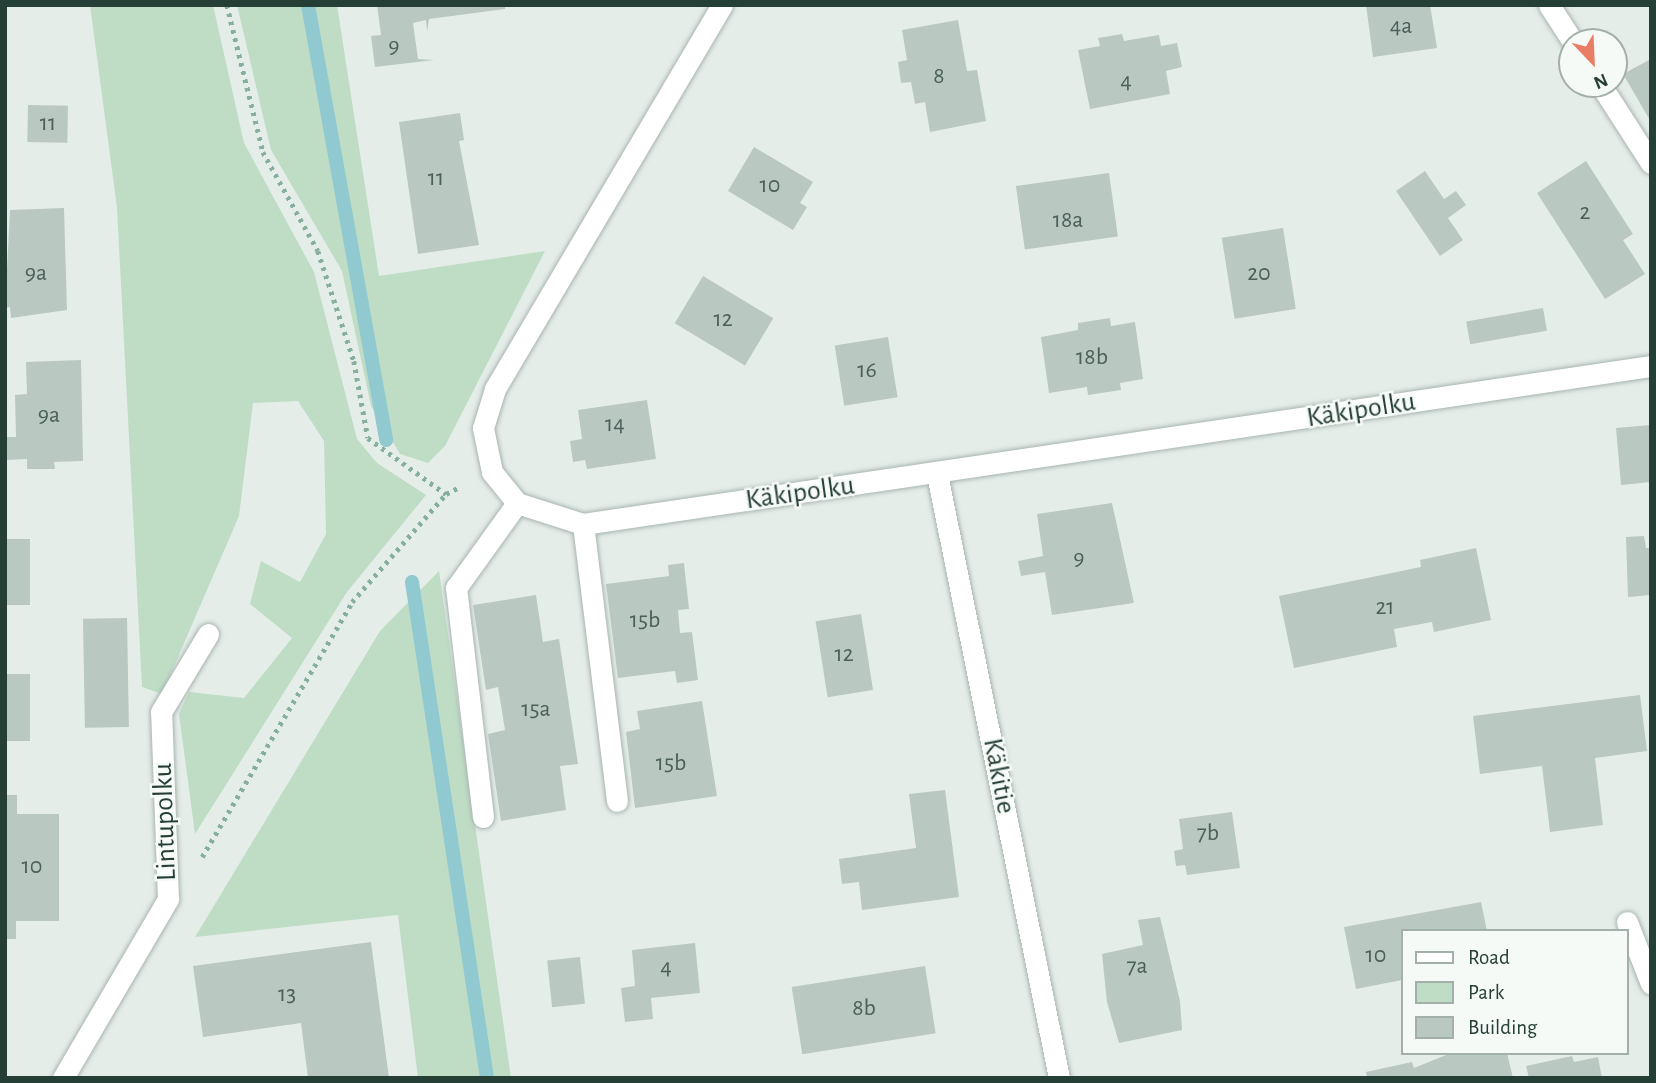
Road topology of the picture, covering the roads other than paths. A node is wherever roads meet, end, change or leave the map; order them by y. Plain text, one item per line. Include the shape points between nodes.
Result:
1 (722, 5) edge
2 (1549, 5) edge
3 (1564, 28) edge
4 (1609, 98) edge
5 (1651, 163) edge
6 (1651, 366) edge
7 (937, 474) junction
8 (517, 503) junction
9 (583, 524) junction
10 (208, 634) dead end
11 (617, 801) dead end
12 (483, 817) dead end
13 (1627, 922) dead end
14 (1651, 984) edge
15 (63, 1078) edge
16 (1059, 1078) edge

1 - 8 street via 495,389 483,428 492,472
2 - 3 street
4 - 5 street
6 - 7 street, Käkipolku
7 - 9 street, Käkipolku
7 - 16 street, Käkitie
8 - 9 street, Käkipolku
8 - 12 street via 456,588
9 - 11 street
10 - 15 street, Lintupolku via 161,712 168,899
13 - 14 street

